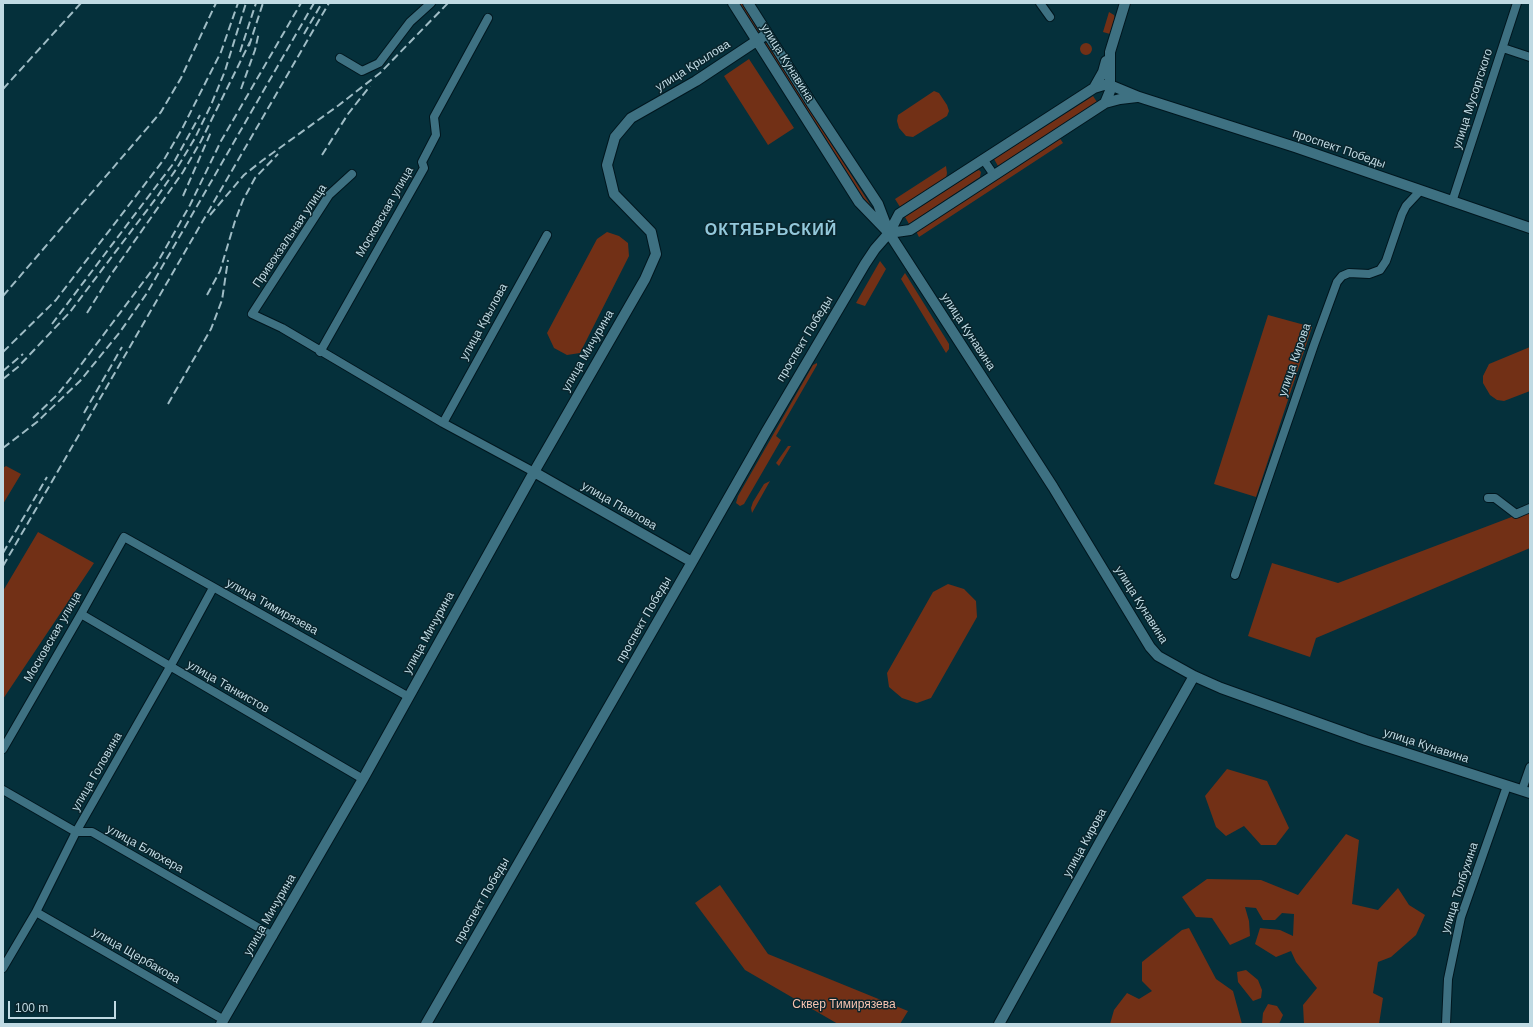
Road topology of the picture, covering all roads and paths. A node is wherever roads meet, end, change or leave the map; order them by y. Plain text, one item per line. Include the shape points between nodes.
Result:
1 (431, 3) edge
2 (733, 3) edge
3 (748, 3) edge
4 (1040, 3) edge
5 (1125, 3) edge
6 (1517, 3) edge
7 (1050, 17) dead end
8 (488, 18) dead end
9 (767, 34) junction
10 (757, 41) junction
11 (1503, 48) junction
12 (1110, 52) junction
13 (1530, 57) edge
14 (340, 58) dead end
15 (1110, 85) junction
16 (1094, 88) junction
17 (1138, 97) junction
18 (1106, 103) junction
19 (983, 159) junction
20 (352, 174) dead end
21 (994, 175) junction
22 (1420, 191) junction
23 (1452, 202) junction
24 (1530, 228) edge
25 (889, 233) junction
26 (547, 235) dead end
27 (656, 254) joint
28 (320, 352) junction
29 (443, 423) junction
30 (534, 472) junction
31 (1488, 498) dead end
32 (1530, 508) edge
33 (124, 537) joint
34 (692, 562) junction
35 (1235, 575) dead end
36 (213, 588) junction
37 (81, 614) junction
38 (170, 667) junction
39 (1194, 676) junction
40 (409, 697) junction
41 (3, 749) edge
42 (1530, 767) edge
43 (363, 779) junction
44 (1507, 786) junction
45 (3, 790) edge
46 (1526, 792) edge
47 (76, 832) junction
48 (36, 912) junction
49 (273, 936) junction
50 (3, 968) edge
51 (223, 1022) edge
52 (426, 1024) edge
53 (999, 1024) edge
54 (1446, 1024) edge

1 - 14 street via 410,22 379,63 362,71
2 - 10 main road, улица Кунавина
3 - 9 main road, улица Кунавина
4 - 7 street
5 - 12 main road
6 - 11 street, улица Мусоргского
8 - 28 street, Московская улица via 434,117 436,135 422,162 424,168
9 - 10 main road, улица Крылова
9 - 25 main road, улица Кунавина via 878,204
10 - 25 main road, улица Кунавина via 859,202
10 - 27 main road, улица Крылова via 696,81 631,118 615,137 607,165 614,194 650,232
11 - 13 street
11 - 23 street, улица Мусоргского
12 - 15 main road
12 - 16 main road
15 - 16 main road, проспект Победы
15 - 17 main road, проспект Победы
15 - 18 main road
16 - 19 main road, проспект Победы
17 - 18 main road, проспект Победы
17 - 22 main road, проспект Победы via 1295,147
18 - 21 main road, проспект Победы
19 - 21 street
19 - 25 main road, проспект Победы via 899,214
20 - 28 street, Привокзальная улица via 330,195 252,314 282,328
21 - 25 main road, проспект Победы via 910,230
22 - 23 main road, проспект Победы
22 - 35 street, улица Кирова via 1406,206 1386,261 1380,270 1369,274 1349,273 1337,282
23 - 24 main road, проспект Победы
25 - 34 main road, проспект Победы via 865,264
25 - 39 main road, улица Кунавина via 1053,487 1150,647 1158,656
26 - 29 street, улица Крылова
27 - 30 main road, улица Мичурина via 645,279
28 - 29 street
29 - 30 street
30 - 34 main road, улица Павлова
30 - 40 main road, улица Мичурина
31 - 32 street via 1495,498 1516,514
33 - 36 street, улица Тимирязева
33 - 37 street, Московская улица
34 - 52 main road, проспект Победы
36 - 38 street, улица Головина
36 - 40 street, улица Тимирязева
37 - 38 street, улица Танкистов
37 - 41 street, Московская улица
38 - 43 street, улица Танкистов
38 - 47 street, улица Головина
39 - 44 main road, улица Кунавина via 1366,740
39 - 53 main road, улица Кирова
40 - 43 main road, улица Мичурина
42 - 46 street
43 - 49 main road, улица Мичурина
44 - 46 main road, улица Кунавина
44 - 54 street, улица Толбухина via 1461,917 1448,979
45 - 47 street, улица Блюхера
47 - 48 street, улица Головина
47 - 49 street, улица Блюхера via 92,832
48 - 50 street, улица Головина
48 - 51 street, улица Щербакова
49 - 51 main road, улица Мичурина

